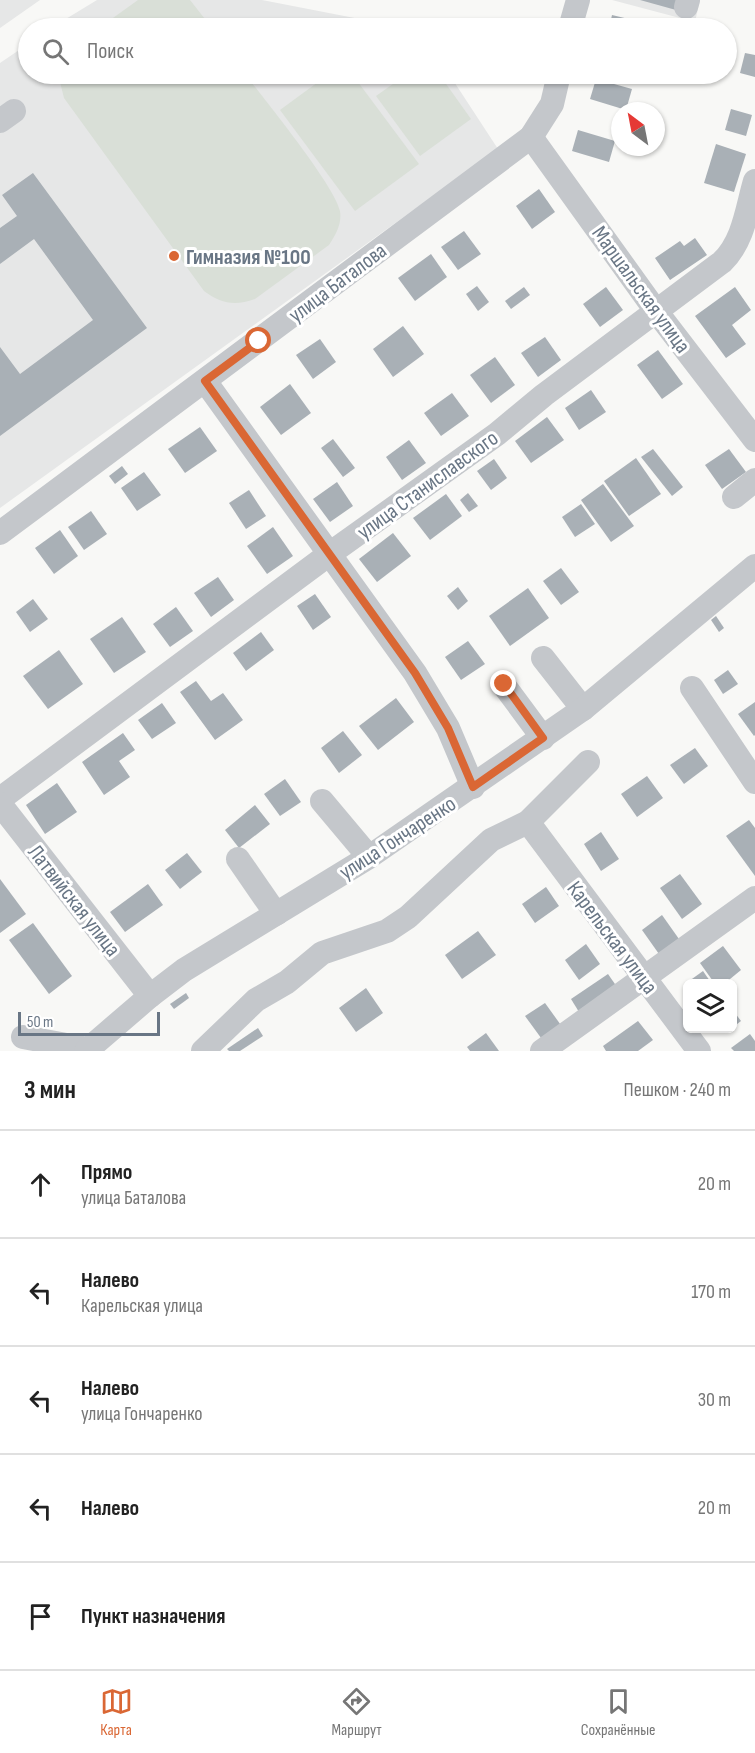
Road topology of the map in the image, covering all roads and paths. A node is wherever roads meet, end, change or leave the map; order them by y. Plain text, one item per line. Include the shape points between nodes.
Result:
1 (578, 0) edge
2 (573, 18) edge
3 (557, 84) edge
4 (531, 137) junction
5 (755, 181) edge
6 (656, 311) junction
7 (205, 381) junction
8 (755, 440) edge
9 (755, 480) edge
10 (734, 497) dead end
11 (0, 533) edge
12 (328, 555) junction
13 (755, 566) edge
14 (543, 658) dead end
15 (504, 684) dead end
16 (692, 688) dead end
17 (583, 710) junction
18 (543, 738) junction
19 (588, 762) dead end
20 (755, 782) edge
21 (473, 787) junction
22 (0, 799) edge
23 (322, 801) dead end
24 (5, 819) edge
25 (528, 822) junction
26 (369, 857) junction
27 (238, 859) dead end
28 (755, 898) edge
29 (276, 914) junction
30 (645, 980) junction
31 (150, 996) junction
32 (23, 1037) dead end
33 (87, 1050) edge
34 (203, 1051) edge
35 (543, 1051) edge
36 (699, 1051) edge

1 - 2 street
3 - 4 street, улица Баталова via 552,104
4 - 6 street, Маршальская улица
4 - 7 street, улица Баталова
5 - 6 street, улица Станиславского via 732,252
6 - 8 street, Маршальская улица
6 - 12 street, улица Станиславского via 497,435
7 - 11 street, улица Баталова
7 - 12 street
9 - 10 street
12 - 21 street via 436,705
12 - 22 street, улица Станиславского
13 - 17 street, улица Гончаренко
14 - 17 street
15 - 18 street
16 - 20 street
17 - 18 street, улица Гончаренко
18 - 21 street, улица Гончаренко
19 - 25 street
21 - 26 street, улица Гончаренко
23 - 26 street
24 - 31 street, Латвийская улица
25 - 30 street, Карельская улица
25 - 34 street via 491,840 408,917 387,931 322,953 287,982 256,1000
26 - 29 street, улица Гончаренко
27 - 29 street
28 - 30 street
29 - 31 street, улица Гончаренко via 184,970
30 - 35 street
30 - 36 street, Карельская улица
31 - 33 street, улица Гончаренко
32 - 33 street

